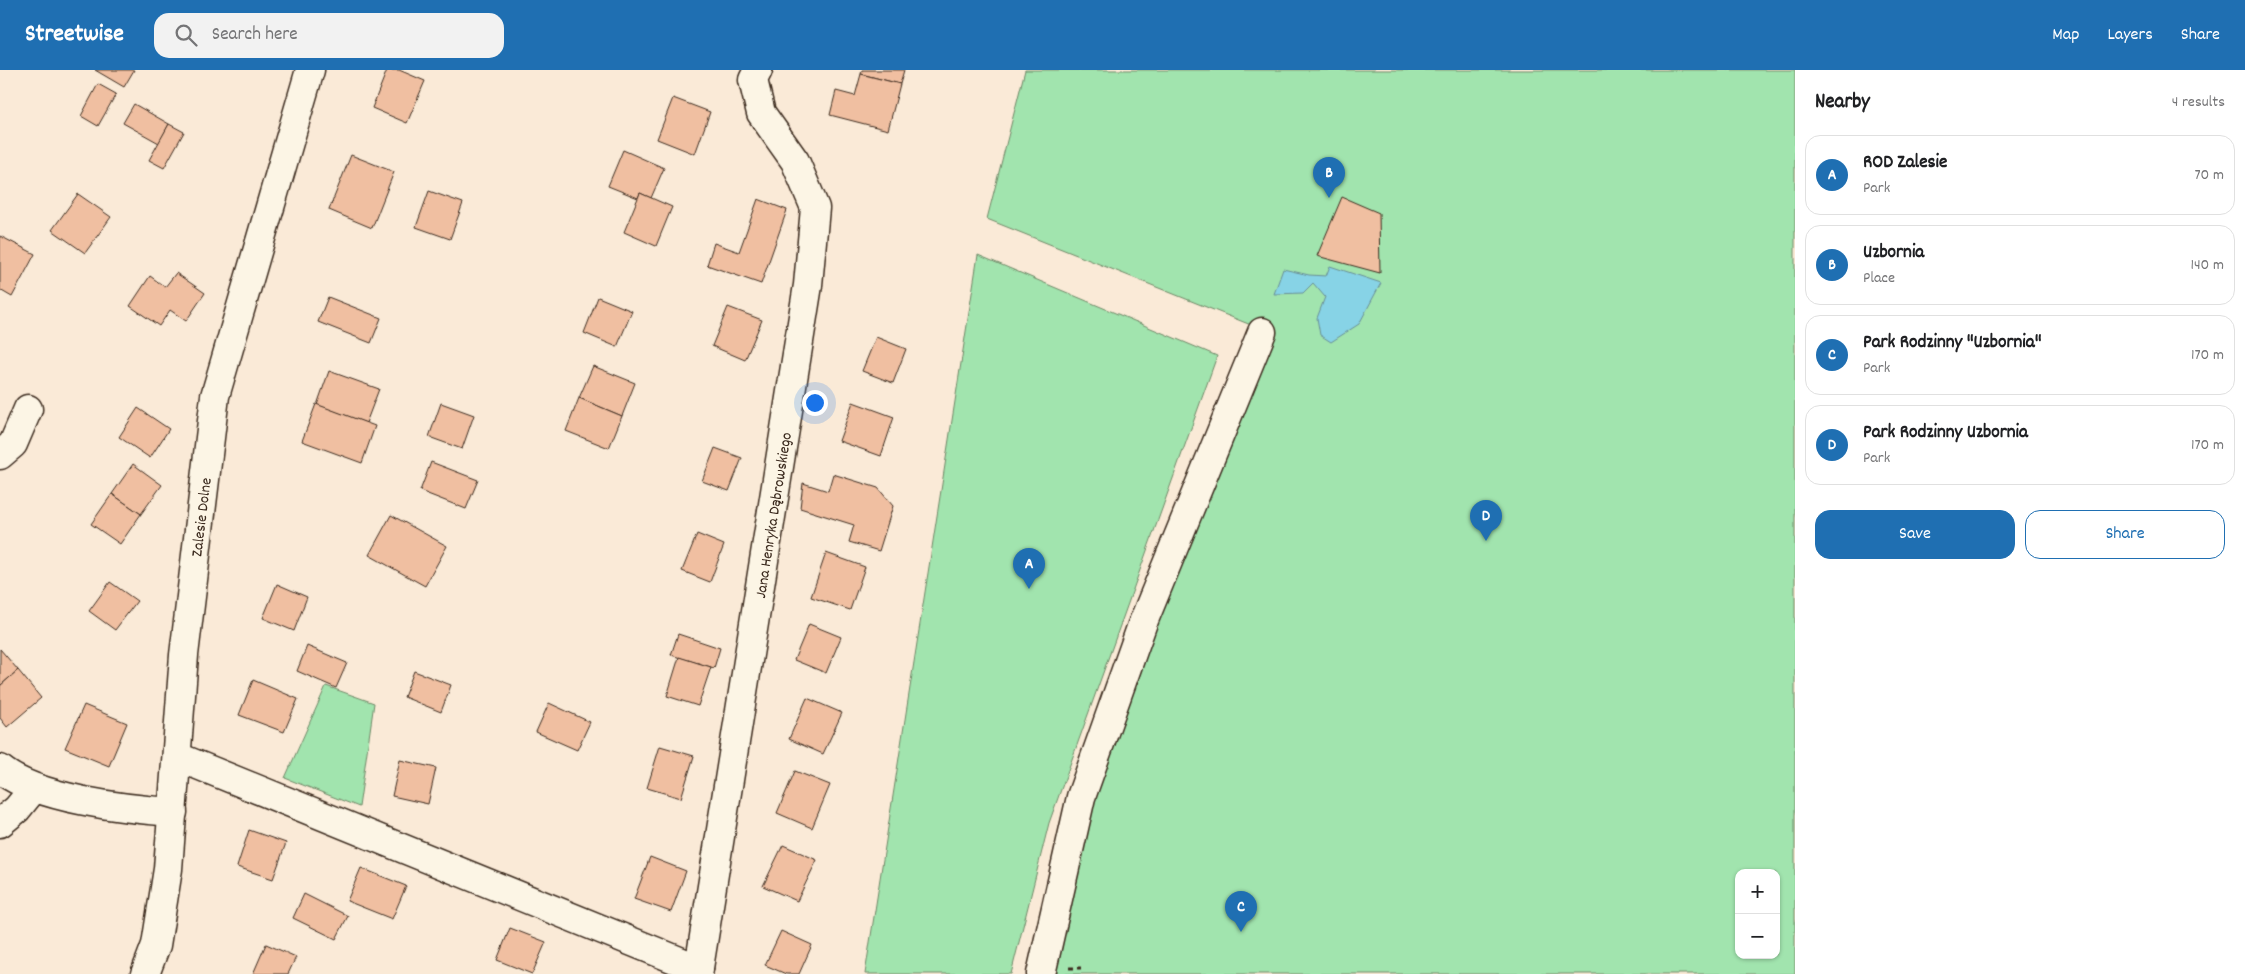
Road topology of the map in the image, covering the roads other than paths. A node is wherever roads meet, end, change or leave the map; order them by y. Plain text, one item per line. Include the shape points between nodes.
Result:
1 (310, 70) edge
2 (758, 70) edge
3 (1249, 345) dead end
4 (28, 409) dead end
5 (0, 455) edge
6 (178, 757) junction
7 (0, 769) edge
8 (34, 788) junction
9 (173, 812) junction
10 (0, 824) edge
11 (699, 971) edge
12 (1054, 971) edge
13 (145, 974) edge

1 - 6 street, Zalesie Dolne via 215,396 184,655
2 - 11 street, Jana Henryka Dąbrowskiego via 753,80 761,114 795,161 815,208 808,285
3 - 12 street via 1142,625 1081,797
4 - 5 street via 13,444
6 - 9 street, Zalesie Dolne
6 - 11 street
7 - 8 street
8 - 9 street via 137,809
8 - 10 street
9 - 13 street, Zalesie Dolne via 156,945

